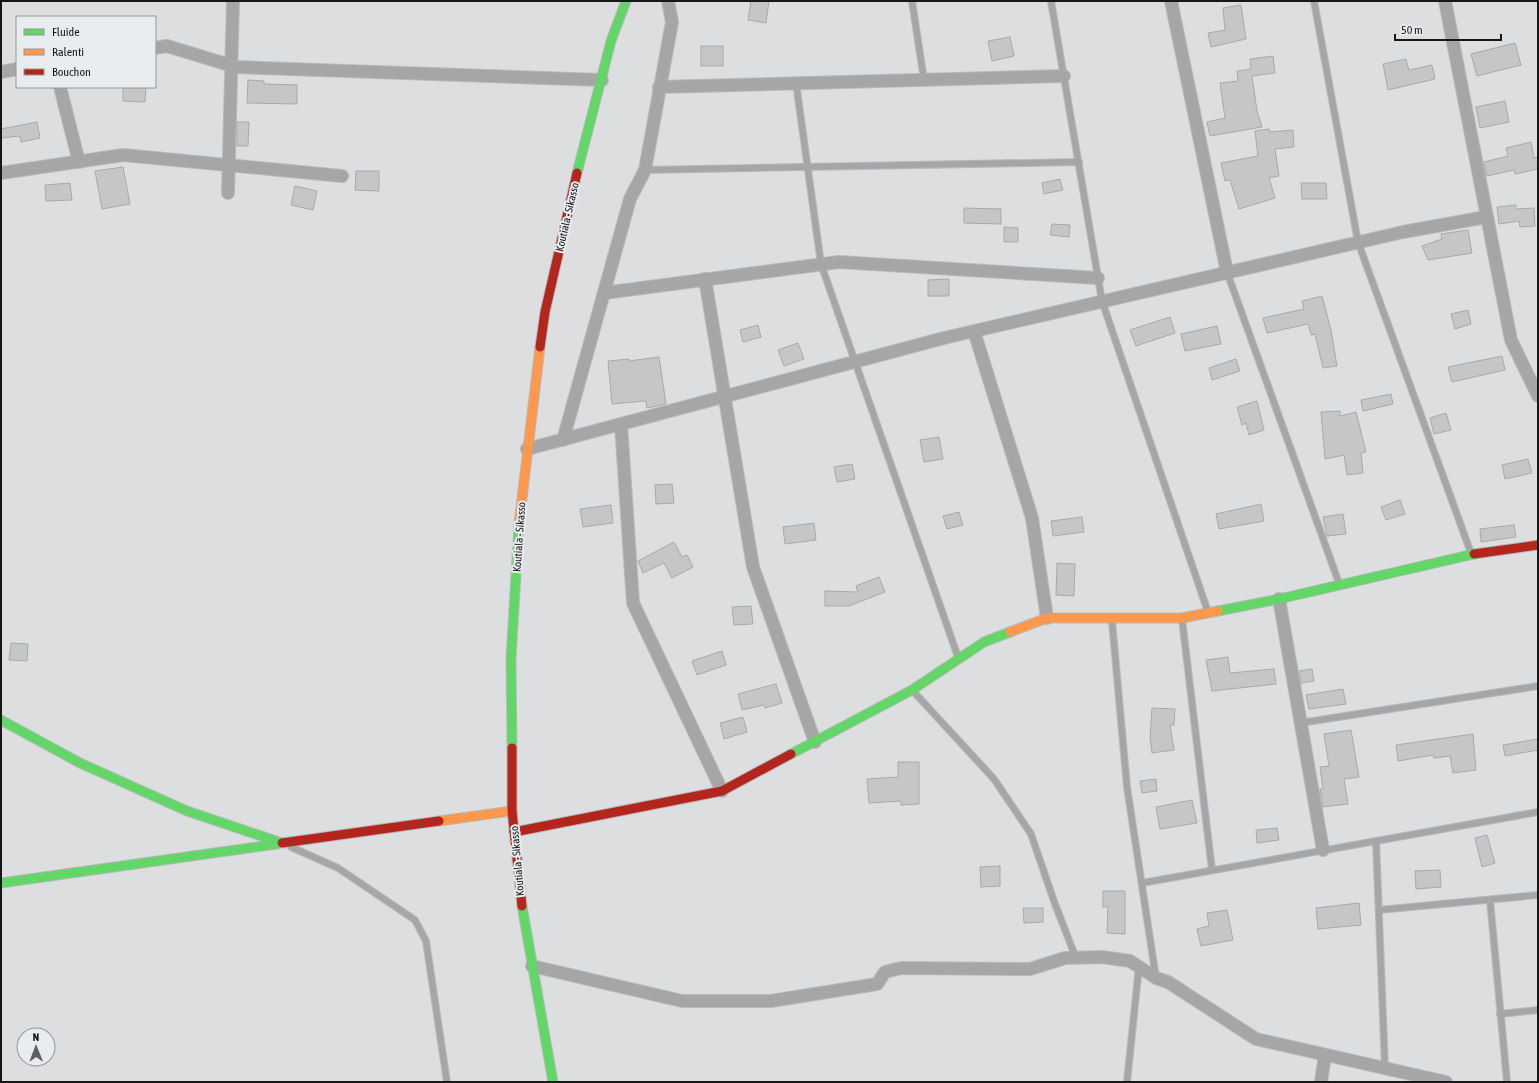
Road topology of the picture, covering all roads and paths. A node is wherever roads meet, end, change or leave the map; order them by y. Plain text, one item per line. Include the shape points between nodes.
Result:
1 (233, 1) edge
2 (626, 1) edge
3 (912, 1) edge
4 (1051, 1) edge
5 (1171, 1) edge
6 (1314, 1) edge
7 (1445, 1) edge
8 (671, 2) edge
9 (156, 48) edge
10 (231, 66) junction
11 (16, 69) edge
12 (1, 72) edge
13 (1064, 76) junction
14 (602, 80) junction
15 (924, 80) junction
16 (796, 83) junction
17 (659, 87) junction
18 (60, 88) edge
19 (79, 162) junction
20 (1079, 162) junction
21 (229, 166) junction
22 (807, 167) junction
23 (645, 170) junction
24 (1, 173) edge
25 (342, 176) dead end
26 (228, 193) dead end
27 (1486, 217) junction
28 (1358, 242) junction
29 (821, 264) junction
30 (1227, 272) junction
31 (1098, 278) junction
32 (705, 280) junction
33 (604, 293) junction
34 (1102, 301) junction
35 (974, 331) junction
36 (856, 361) junction
37 (1538, 396) edge
38 (724, 397) junction
39 (621, 424) junction
40 (563, 440) junction
41 (527, 449) junction
42 (1538, 545) edge
43 (1472, 554) junction
44 (1339, 585) junction
45 (1279, 599) junction
46 (1208, 613) junction
47 (1047, 618) junction
48 (1182, 618) junction
49 (1112, 619) junction
50 (958, 659) junction
51 (1538, 686) edge
52 (912, 690) junction
53 (1, 720) edge
54 (1300, 723) junction
55 (815, 742) junction
56 (722, 791) junction
57 (512, 811) junction
58 (1538, 812) edge
59 (514, 832) junction
60 (1376, 841) junction
61 (282, 843) junction
62 (1323, 850) junction
63 (1212, 870) junction
64 (1, 883) edge
65 (1142, 883) junction
66 (1538, 895) edge
67 (1490, 900) junction
68 (1379, 910) junction
69 (1076, 958) junction
70 (532, 966) junction
71 (1138, 966) junction
72 (1156, 978) junction
73 (1538, 1010) edge
74 (1500, 1014) junction
75 (1325, 1055) junction
76 (1385, 1068) junction
77 (447, 1082) edge
78 (553, 1082) edge
79 (1127, 1082) edge
80 (1321, 1082) edge
81 (1446, 1082) edge
82 (1507, 1082) edge

1 - 10 street
2 - 14 street, Koutiala - Sikasso
3 - 15 lane
4 - 13 lane
5 - 30 street
6 - 28 lane
7 - 27 street
8 - 17 street via 672,22
9 - 10 street via 167,46
10 - 14 street
10 - 21 street
11 - 12 street
13 - 15 street
13 - 20 lane
14 - 41 street, Koutiala - Sikasso via 575,181 545,312
15 - 16 street
16 - 17 street
16 - 22 lane
17 - 23 street
18 - 19 street
19 - 21 street via 123,156
19 - 24 street
20 - 22 lane
20 - 31 lane
21 - 25 street
21 - 26 street
22 - 23 lane
22 - 29 lane
23 - 33 street via 630,199
27 - 28 street
27 - 37 street via 1511,340
28 - 30 street
28 - 43 lane
29 - 31 street via 839,262
29 - 32 street
29 - 36 lane
30 - 34 street
30 - 44 lane
31 - 34 lane
32 - 33 street
32 - 38 street
33 - 40 street
34 - 35 street
34 - 46 lane
35 - 36 street
35 - 47 street via 1032,518
36 - 38 street
36 - 50 lane
38 - 39 street
38 - 55 street via 753,567
39 - 40 street
39 - 56 street via 633,603
40 - 41 street
41 - 57 street, Koutiala - Sikasso via 511,659
42 - 43 street
43 - 44 street
44 - 45 street
45 - 46 street
45 - 54 street
46 - 48 street
47 - 49 street
47 - 50 street via 984,642
48 - 49 street
48 - 63 lane
49 - 65 lane via 1127,787
50 - 52 street
51 - 54 lane
52 - 55 street
52 - 69 lane via 994,779 1031,834
53 - 61 street via 80,763 187,811
54 - 62 street
55 - 56 street
56 - 59 street
57 - 59 street, Koutiala - Sikasso
57 - 61 street
58 - 60 lane
59 - 70 street, Koutiala - Sikasso via 521,903
60 - 62 lane
60 - 68 lane
61 - 64 street
61 - 77 lane via 338,868 415,920 426,941
62 - 63 lane
63 - 65 lane
65 - 72 lane
66 - 67 lane
67 - 68 lane
67 - 74 lane
68 - 76 lane
69 - 70 street via 1065,958 1030,969 902,968 885,972 877,984 771,1001 682,1001
69 - 71 street via 1102,957 1130,961
70 - 78 street, Koutiala - Sikasso
71 - 72 street
71 - 79 lane
72 - 75 street via 1168,982 1256,1039
73 - 74 lane
74 - 82 lane
75 - 76 street
75 - 80 street
76 - 81 street

